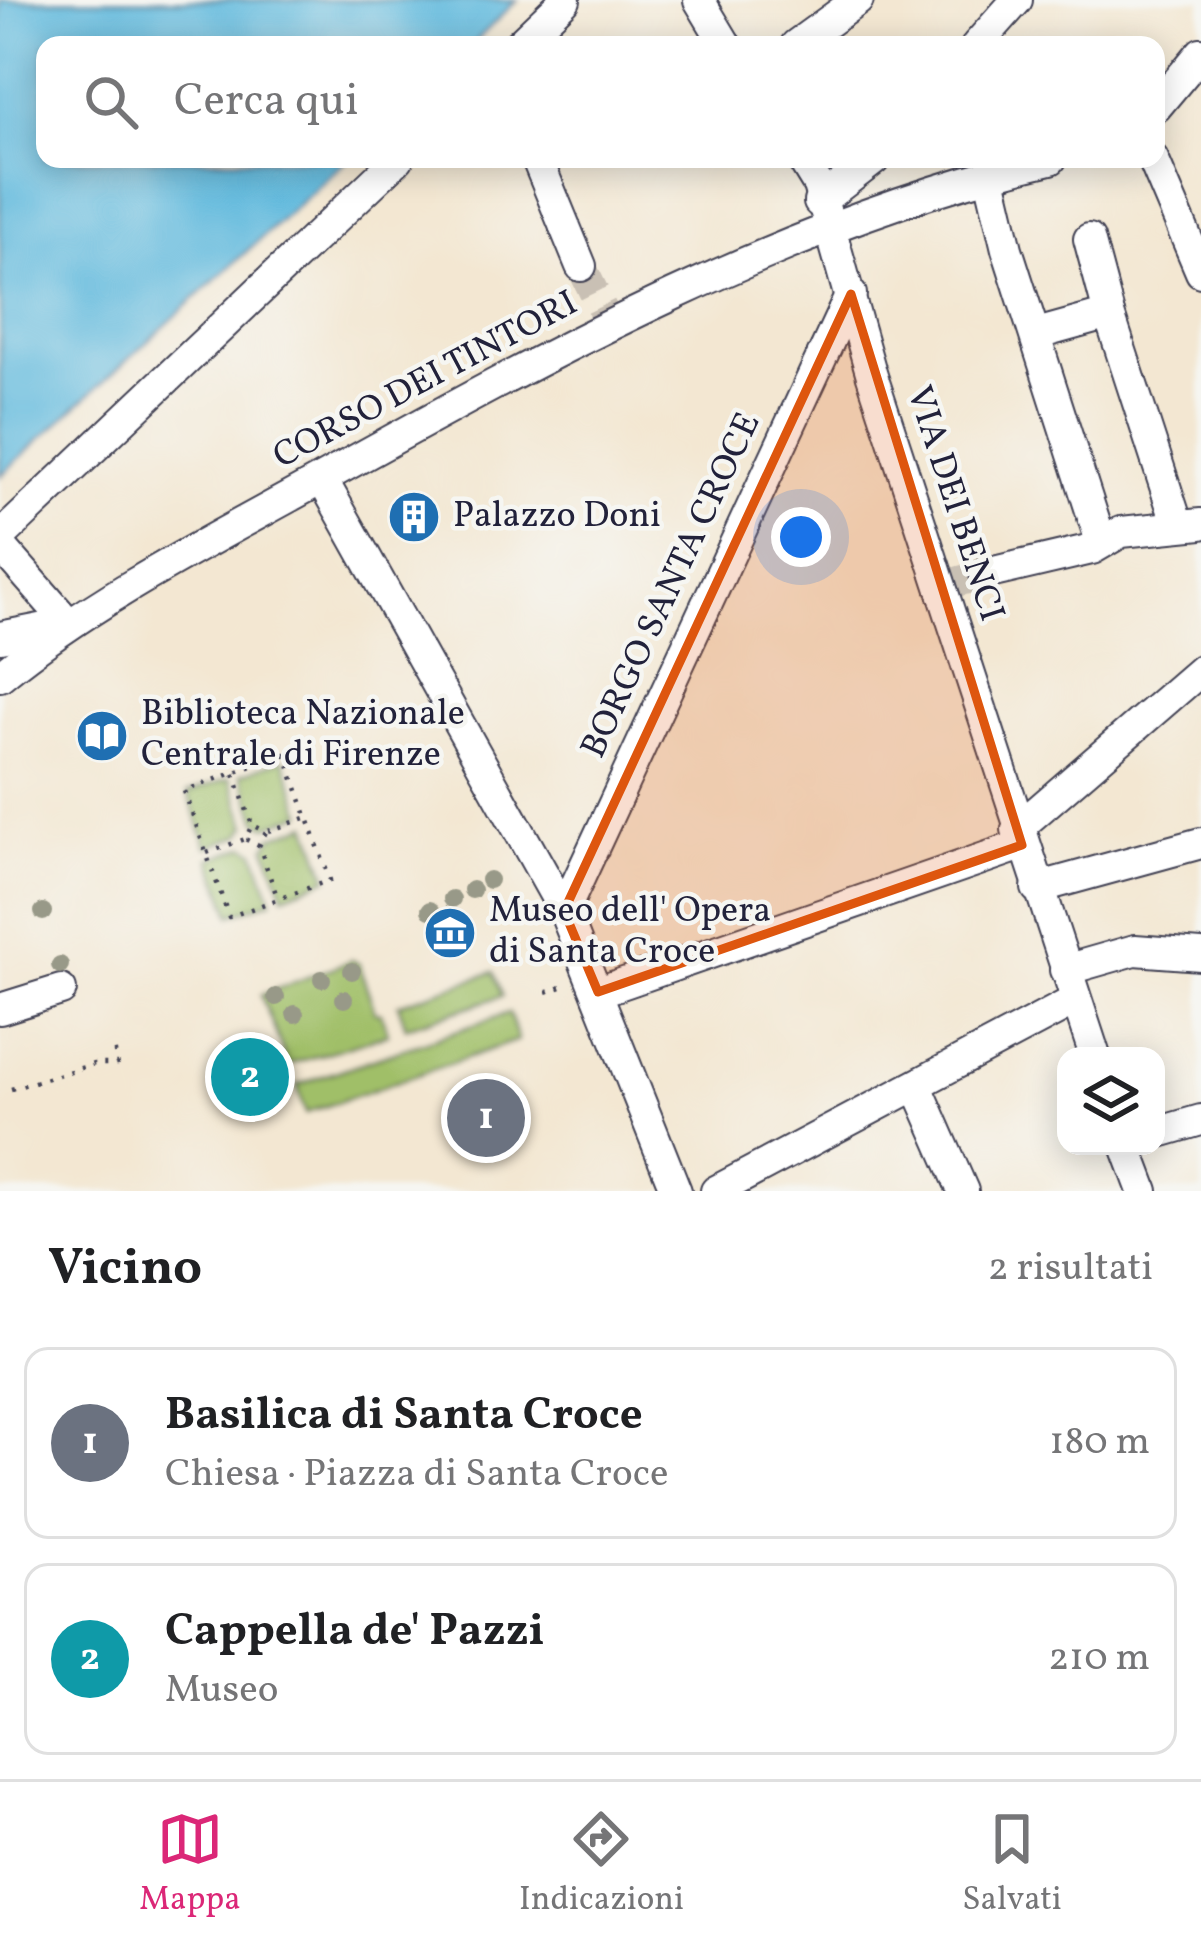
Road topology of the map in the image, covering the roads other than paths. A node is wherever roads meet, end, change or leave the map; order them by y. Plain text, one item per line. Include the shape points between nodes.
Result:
1 (565, 0) edge
2 (700, 0) edge
3 (858, 0) edge
4 (1017, 0) edge
5 (527, 36) edge
6 (721, 36) edge
7 (808, 36) edge
8 (985, 36) edge
9 (1201, 53) edge
10 (1165, 96) edge
11 (389, 168) edge
12 (541, 168) edge
13 (792, 168) edge
14 (808, 168) edge
15 (866, 168) edge
16 (1011, 168) edge
17 (1157, 168) edge
18 (989, 173) junction
19 (825, 214) junction
20 (1089, 238) dead end
21 (1200, 263) edge
22 (581, 266) tunnel mouth
23 (851, 294) junction
24 (1109, 314) junction
25 (1037, 334) junction
26 (322, 479) junction
27 (1189, 524) edge
28 (0, 541) edge
29 (1101, 542) junction
30 (986, 574) tunnel mouth
31 (68, 623) junction
32 (0, 638) edge
33 (1201, 670) edge
34 (0, 676) edge
35 (1019, 837) junction
36 (1201, 843) edge
37 (1037, 888) junction
38 (564, 911) junction
39 (1201, 955) edge
40 (1065, 970) junction
41 (594, 982) junction
42 (61, 990) dead end
43 (1077, 1004) junction
44 (0, 1009) edge
45 (1092, 1047) edge
46 (919, 1091) dead end
47 (1201, 1120) edge
48 (1165, 1130) edge
49 (1129, 1155) edge
50 (676, 1191) edge
51 (716, 1191) edge
52 (963, 1191) edge
53 (1143, 1191) edge

1 - 5 street
2 - 6 street
3 - 7 street
4 - 8 street
9 - 10 street
11 - 28 street
12 - 22 street
13 - 19 street, VIA DEI BENCI
14 - 19 street, VIA DEI BENCI
15 - 19 street
16 - 18 street
17 - 21 street
18 - 19 street
18 - 25 street
19 - 23 street, VIA DEI BENCI
19 - 26 street, CORSO DEI TINTORI
20 - 24 street
23 - 35 street, VIA DEI BENCI
23 - 38 street, BORGO SANTA CROCE
24 - 25 street
24 - 27 street
25 - 29 street
26 - 31 street, CORSO DEI TINTORI
26 - 38 street
27 - 29 street
28 - 31 street
29 - 30 street
31 - 32 street
31 - 34 street
33 - 35 street
35 - 37 street, VIA DEI BENCI
35 - 41 street
36 - 37 street
37 - 40 street, VIA DEI BENCI
38 - 41 street
39 - 40 street via 1135,950
40 - 43 street, VIA DEI BENCI
41 - 50 street
42 - 44 street
43 - 45 street, VIA DEI BENCI
43 - 51 street
46 - 52 street
47 - 48 street
49 - 53 street

